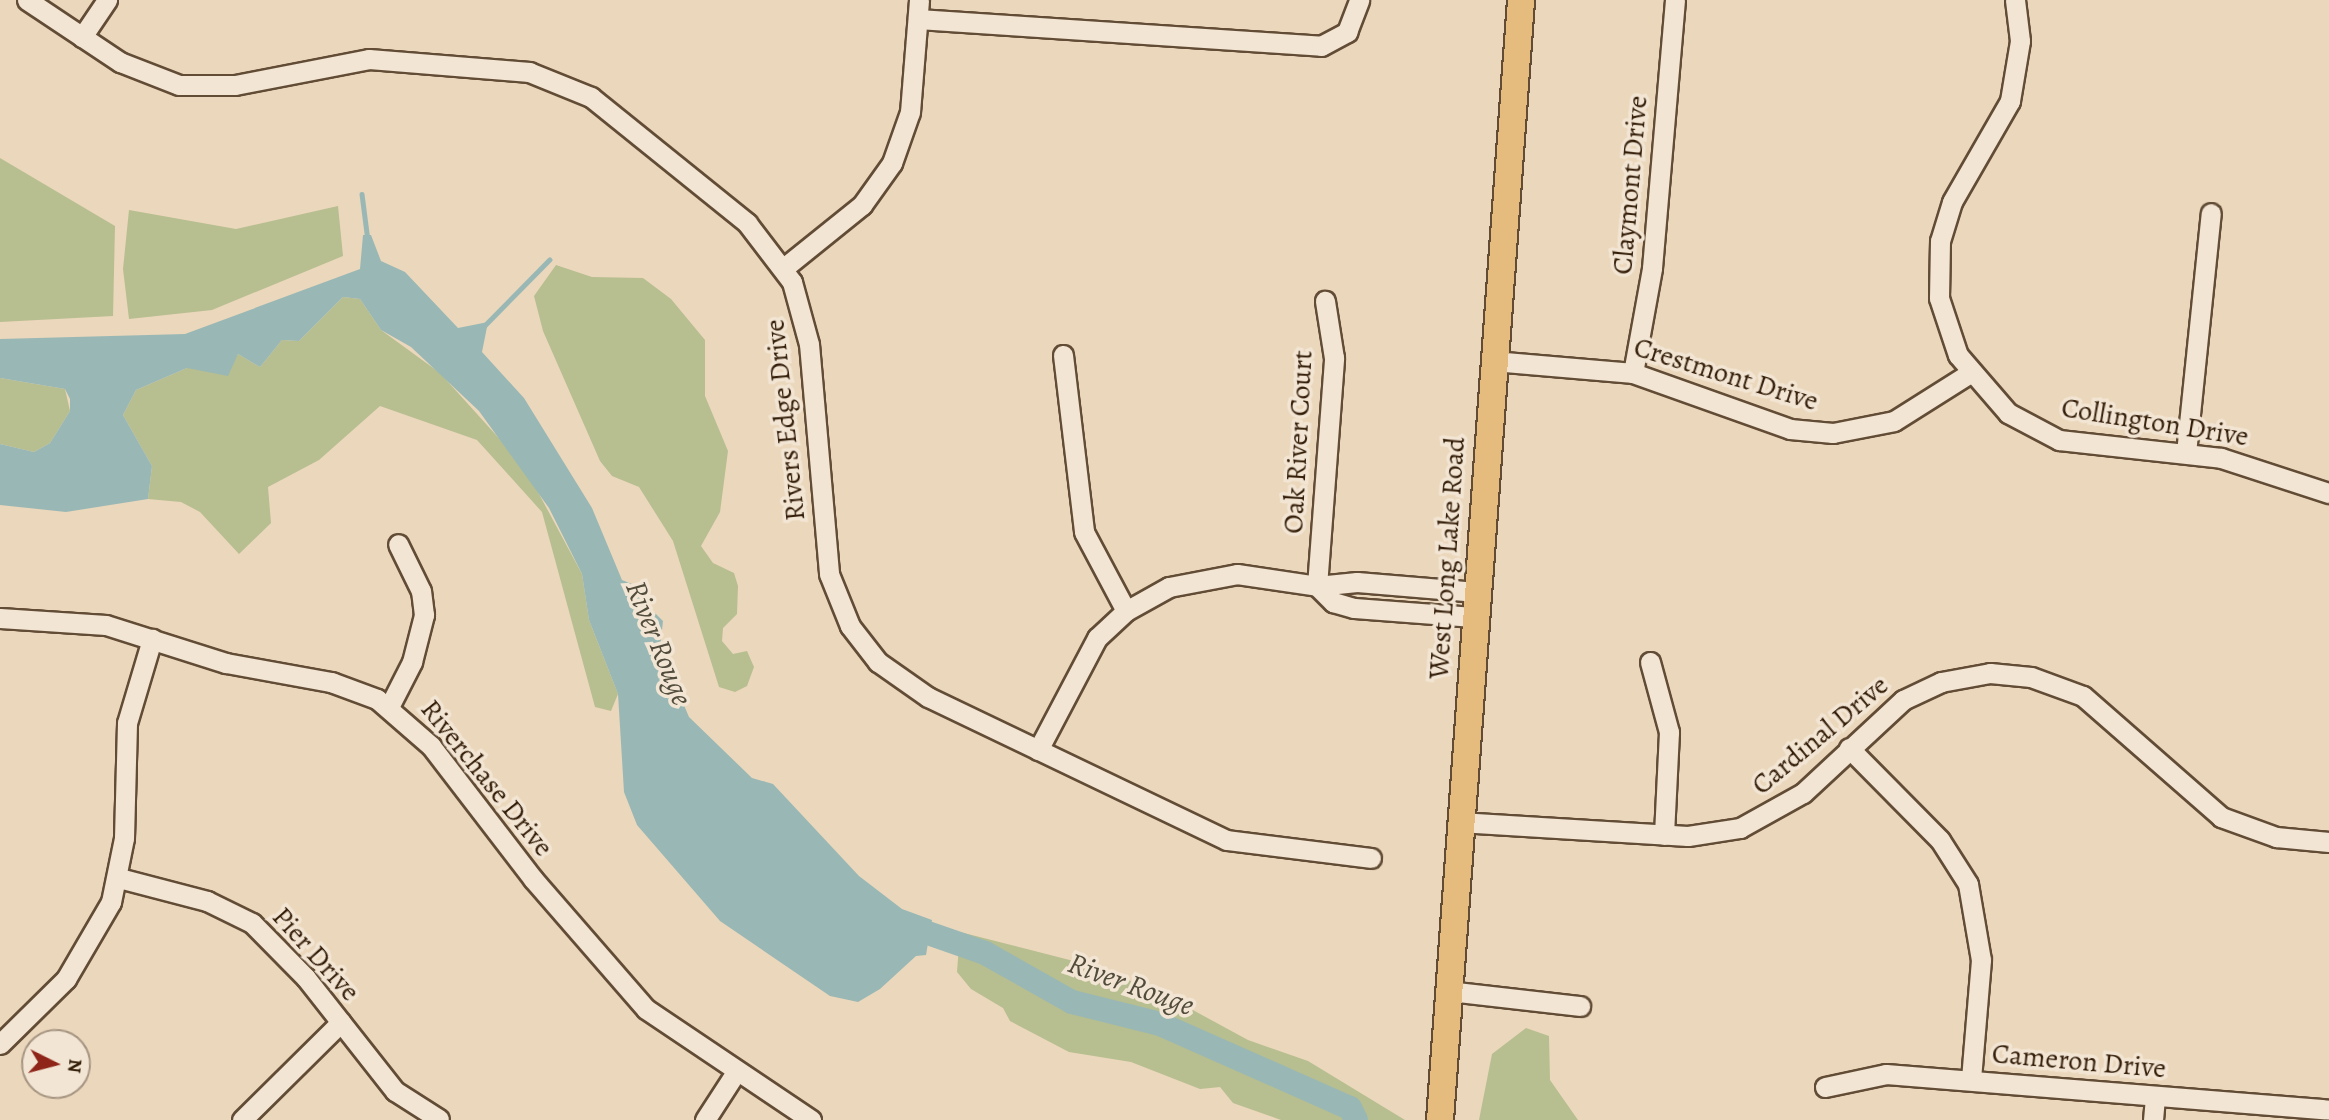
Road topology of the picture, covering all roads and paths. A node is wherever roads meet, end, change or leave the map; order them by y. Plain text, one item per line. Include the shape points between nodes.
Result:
1 (27, 0) edge
2 (107, 0) edge
3 (1359, 0) edge
4 (1521, 0) edge
5 (1675, 0) edge
6 (2015, 0) edge
7 (918, 10) edge
8 (82, 37) junction
9 (2211, 213) dead end
10 (785, 267) junction
11 (1325, 301) dead end
12 (1063, 355) dead end
13 (1493, 361) junction
14 (1633, 373) junction
15 (1970, 373) junction
16 (2186, 453) junction
17 (2329, 493) edge
18 (398, 544) dead end
19 (1317, 586) junction
20 (1476, 604) junction
21 (1126, 611) junction
22 (0, 618) edge
23 (152, 639) junction
24 (1650, 662) dead end
25 (389, 707) junction
26 (1849, 748) junction
27 (1038, 750) junction
28 (1459, 822) junction
29 (1664, 835) junction
30 (2329, 842) edge
31 (1371, 858) dead end
32 (118, 878) junction
33 (1448, 991) junction
34 (1580, 1006) dead end
35 (341, 1022) junction
36 (0, 1044) edge
37 (736, 1072) junction
38 (1971, 1080) junction
39 (1825, 1087) dead end
40 (2155, 1096) junction
41 (2329, 1110) edge
42 (439, 1119) edge
43 (242, 1120) edge
44 (705, 1120) edge
45 (811, 1120) edge
46 (1440, 1120) edge
47 (2153, 1120) edge

1 - 8 street, Rivers Edge Drive
2 - 8 street
3 - 7 street via 1344,35 1311,47
4 - 13 main road, West Long Lake Road
5 - 14 street, Claymont Drive via 1652,268
6 - 15 street, Collington Drive via 2020,51 2010,101 1952,202 1938,260 1944,320
7 - 10 street via 910,112 892,163 862,205
8 - 10 street, Rivers Edge Drive via 131,68 179,85 235,85 369,59 549,77 618,118 747,223
9 - 16 street
10 - 27 street, Rivers Edge Drive via 806,324 826,553 850,625 887,671
11 - 19 street, Oak River Court via 1334,358
12 - 21 street via 1084,532
13 - 14 street, Crestmont Drive
13 - 20 main road, West Long Lake Road
14 - 15 street, Crestmont Drive via 1790,429 1833,433 1894,421
15 - 16 street, Collington Drive via 2008,413 2059,440
16 - 17 street, Collington Drive via 2259,467
18 - 25 street via 414,572 424,615 412,662
19 - 20 street via 1357,582
19 - 20 street via 1333,602 1354,608
19 - 21 street via 1216,575 1169,587
20 - 28 main road, West Long Lake Road
21 - 27 street via 1085,656
22 - 23 street, Riverchase Drive via 106,625
23 - 25 street, Riverchase Drive via 226,663 331,682
23 - 32 street via 127,723
24 - 29 street via 1669,732
25 - 37 street, Riverchase Drive via 431,746 533,879 646,1009
26 - 29 street, Cardinal Drive via 1803,793 1758,822 1705,835
26 - 30 street, Cardinal Drive via 1886,713 1941,682 1990,673 2031,677 2099,706 2221,817 2257,832
26 - 38 street via 1940,839 1968,884 1981,960
27 - 31 street, Rivers Edge Drive via 1227,841
28 - 29 street, Cardinal Drive
28 - 33 main road, West Long Lake Road
32 - 35 street, Pier Drive via 240,915 282,950
32 - 36 street via 77,964
33 - 34 street
33 - 46 main road, West Long Lake Road
35 - 42 street, Pier Drive via 402,1098
35 - 43 street
37 - 44 street
37 - 45 street, Riverchase Drive
38 - 39 street, Cameron Drive via 1886,1073
38 - 40 street, Cameron Drive
40 - 41 street, Cameron Drive
40 - 47 street

